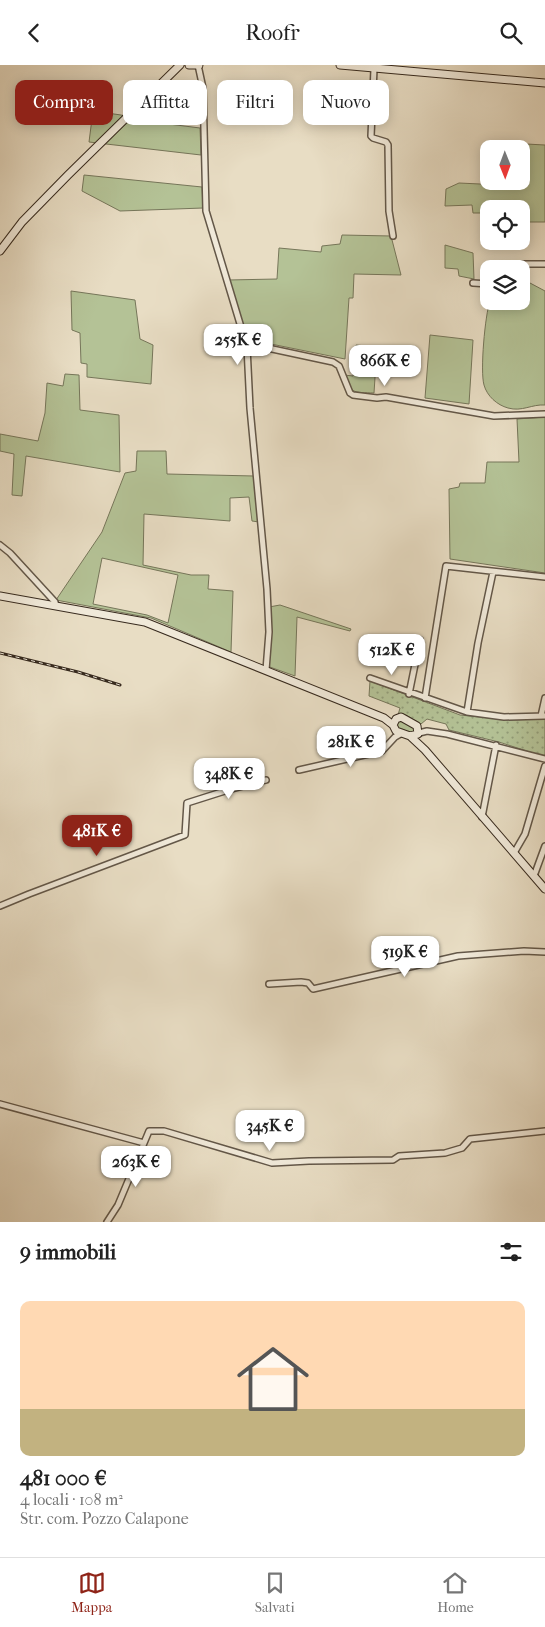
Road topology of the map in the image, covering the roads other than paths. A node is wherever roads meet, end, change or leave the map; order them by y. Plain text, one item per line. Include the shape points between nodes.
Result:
1 (180, 65) edge
2 (189, 65) edge
3 (198, 65) edge
4 (340, 65) edge
5 (354, 66) edge
6 (374, 69) junction
7 (545, 83) edge
8 (393, 236) dead end
9 (0, 251) edge
10 (530, 264) edge
11 (545, 265) edge
12 (473, 283) dead end
13 (480, 283) edge
14 (246, 347) junction
15 (545, 414) edge
16 (0, 545) edge
17 (492, 572) junction
18 (545, 577) edge
19 (0, 596) edge
20 (56, 606) junction
21 (420, 640) dead end
22 (266, 670) junction
23 (370, 678) dead end
24 (409, 694) junction
25 (425, 697) junction
26 (545, 698) edge
27 (467, 712) junction
28 (543, 716) edge
29 (395, 724) junction
30 (416, 732) junction
31 (402, 733) junction
32 (389, 744) junction
33 (496, 745) junction
34 (545, 759) edge
35 (545, 766) edge
36 (299, 770) dead end
37 (266, 780) dead end
38 (482, 817) junction
39 (545, 846) edge
40 (514, 853) junction
41 (534, 876) junction
42 (545, 889) edge
43 (0, 906) edge
44 (545, 952) edge
45 (268, 984) dead end
46 (0, 1104) edge
47 (545, 1131) edge
48 (144, 1143) junction
49 (107, 1222) edge

1 - 9 main road via 62,180 22,222
2 - 3 main road
3 - 14 street via 203,88 206,211
4 - 5 main road
5 - 6 main road
6 - 7 main road
6 - 8 street via 371,136 386,141 388,145 388,211
10 - 11 street
12 - 13 street
14 - 15 street via 263,347 333,362 339,366 353,395 386,397 494,416
14 - 22 street via 267,589 269,632
16 - 20 street
17 - 18 street
17 - 25 street via 446,567
17 - 27 street
19 - 20 main road
20 - 22 main road via 145,622
21 - 24 street
22 - 29 main road
23 - 24 street
24 - 25 street
25 - 27 street
26 - 28 street
27 - 28 street via 504,717
29 - 30 main road via 405,718
29 - 31 main road
29 - 32 street
30 - 31 main road
30 - 33 street via 447,734
30 - 38 main road via 425,750
31 - 32 street
32 - 36 street via 382,751
33 - 34 street
33 - 38 street
35 - 40 street via 525,834
37 - 43 street via 188,803 185,835
38 - 40 main road
39 - 41 street
40 - 41 main road
41 - 42 main road
44 - 45 street via 458,956 313,989 302,981
46 - 48 street
47 - 48 street via 470,1139 462,1148 445,1153 399,1156 393,1160 272,1163 156,1130 149,1131
48 - 49 street via 118,1205

